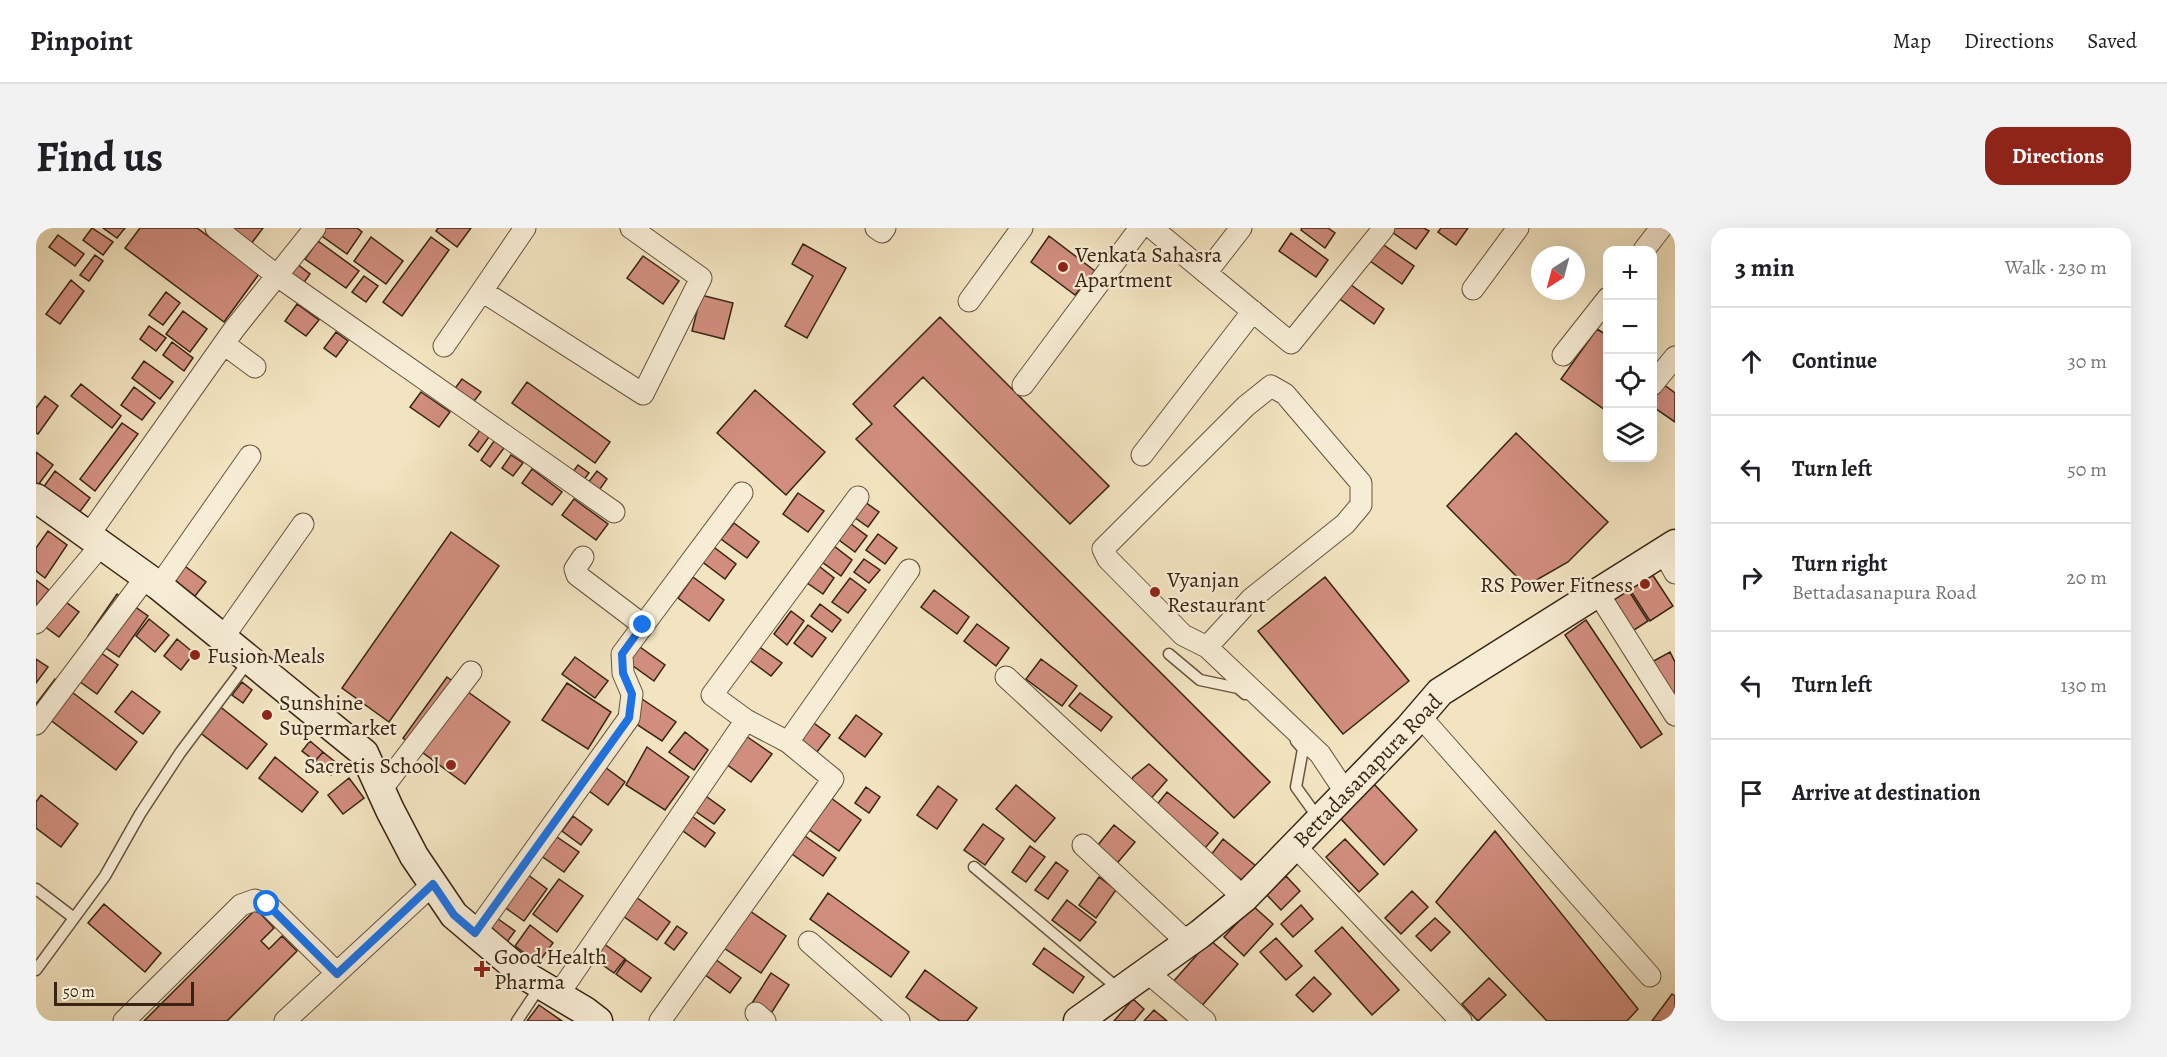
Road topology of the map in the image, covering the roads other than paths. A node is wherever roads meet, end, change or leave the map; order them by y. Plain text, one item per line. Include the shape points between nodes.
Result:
1 (216, 228) edge
2 (315, 228) edge
3 (525, 228) edge
4 (631, 228) edge
5 (876, 228) edge
6 (885, 228) edge
7 (1022, 228) edge
8 (1140, 228) edge
9 (1152, 228) edge
10 (1241, 228) edge
11 (1384, 228) edge
12 (1518, 228) edge
13 (1661, 228) edge
14 (1647, 246) edge
15 (1206, 273) junction
16 (276, 275) junction
17 (1473, 289) dead end
18 (482, 291) junction
19 (1606, 300) edge
20 (969, 301) dead end
21 (1253, 311) junction
22 (224, 344) junction
23 (444, 346) dead end
24 (1563, 355) dead end
25 (1675, 357) edge
26 (255, 367) dead end
27 (1657, 380) edge
28 (1023, 385) dead end
29 (1142, 455) dead end
30 (250, 456) dead end
31 (742, 493) dead end
32 (858, 497) dead end
33 (36, 498) edge
34 (614, 512) dead end
35 (303, 524) dead end
36 (94, 541) junction
37 (583, 556) dead end
38 (1671, 556) edge
39 (909, 570) dead end
40 (152, 582) junction
41 (1598, 593) junction
42 (36, 623) edge
43 (643, 625) junction
44 (222, 639) junction
45 (1207, 647) junction
46 (1169, 654) dead end
47 (249, 661) junction
48 (471, 672) dead end
49 (1006, 677) dead end
50 (1675, 715) edge
51 (1420, 716) junction
52 (746, 720) junction
53 (36, 724) edge
54 (788, 742) junction
55 (381, 790) junction
56 (1346, 793) junction
57 (1319, 819) junction
58 (1083, 845) dead end
59 (1295, 846) junction
60 (974, 867) dead end
61 (433, 884) junction
62 (36, 889) edge
63 (1244, 898) junction
64 (74, 918) junction
65 (475, 933) junction
66 (809, 942) dead end
67 (1188, 943) junction
68 (36, 970) edge
69 (1147, 972) junction
70 (337, 974) junction
71 (1650, 976) dead end
72 (550, 990) junction
73 (1120, 991) junction
74 (1093, 1017) edge
75 (124, 1021) edge
76 (285, 1021) edge
77 (517, 1021) edge
78 (598, 1021) edge
79 (660, 1021) edge
80 (899, 1021) edge
81 (1205, 1021) edge
82 (1461, 1021) edge

1 - 16 street
2 - 16 street
3 - 18 street
4 - 18 street via 701,278 643,394
5 - 6 street via 882,232
7 - 20 street
8 - 28 street
9 - 15 street
10 - 15 street
11 - 21 street via 1291,343
12 - 17 street
13 - 14 street
15 - 21 street
16 - 22 street
16 - 34 street
18 - 23 street
19 - 24 street
21 - 29 street
22 - 26 street
22 - 36 street
25 - 27 street
30 - 40 street
31 - 43 street
32 - 52 street via 712,695
33 - 36 street
35 - 44 street
36 - 40 street
36 - 42 street
37 - 43 street via 575,569 577,575
38 - 41 street, Bettadasanapura Road
39 - 54 street
40 - 44 street
40 - 53 street
41 - 50 street
41 - 51 street, Bettadasanapura Road via 1440,692
43 - 65 street via 622,654 623,673 632,694 629,718
44 - 47 street
45 - 45 street via 1183,635 1108,560 1103,549 1246,406 1271,386 1285,394 1361,483 1361,505 1345,524 1251,599
45 - 56 street via 1320,754
46 - 57 lane via 1200,680 1238,688 1284,727 1303,749 1296,787
47 - 55 street via 364,753
47 - 64 lane via 180,753 105,876
48 - 55 street
49 - 63 street
51 - 56 street, Bettadasanapura Road
51 - 71 street
52 - 54 street
52 - 72 street
54 - 79 street via 833,779
55 - 61 street via 414,856
56 - 57 street, Bettadasanapura Road
57 - 59 street, Bettadasanapura Road
58 - 67 street
59 - 63 street, Bettadasanapura Road
59 - 82 street
60 - 73 lane
61 - 65 street via 454,915
61 - 70 street
62 - 64 lane
63 - 67 street, Bettadasanapura Road
64 - 68 lane
65 - 72 street via 526,976
66 - 80 street
67 - 69 street, Bettadasanapura Road
69 - 73 street, Bettadasanapura Road
69 - 81 street
70 - 75 street via 267,904 255,900 241,905
70 - 76 street
72 - 77 lane
72 - 78 street
73 - 74 street, Bettadasanapura Road

